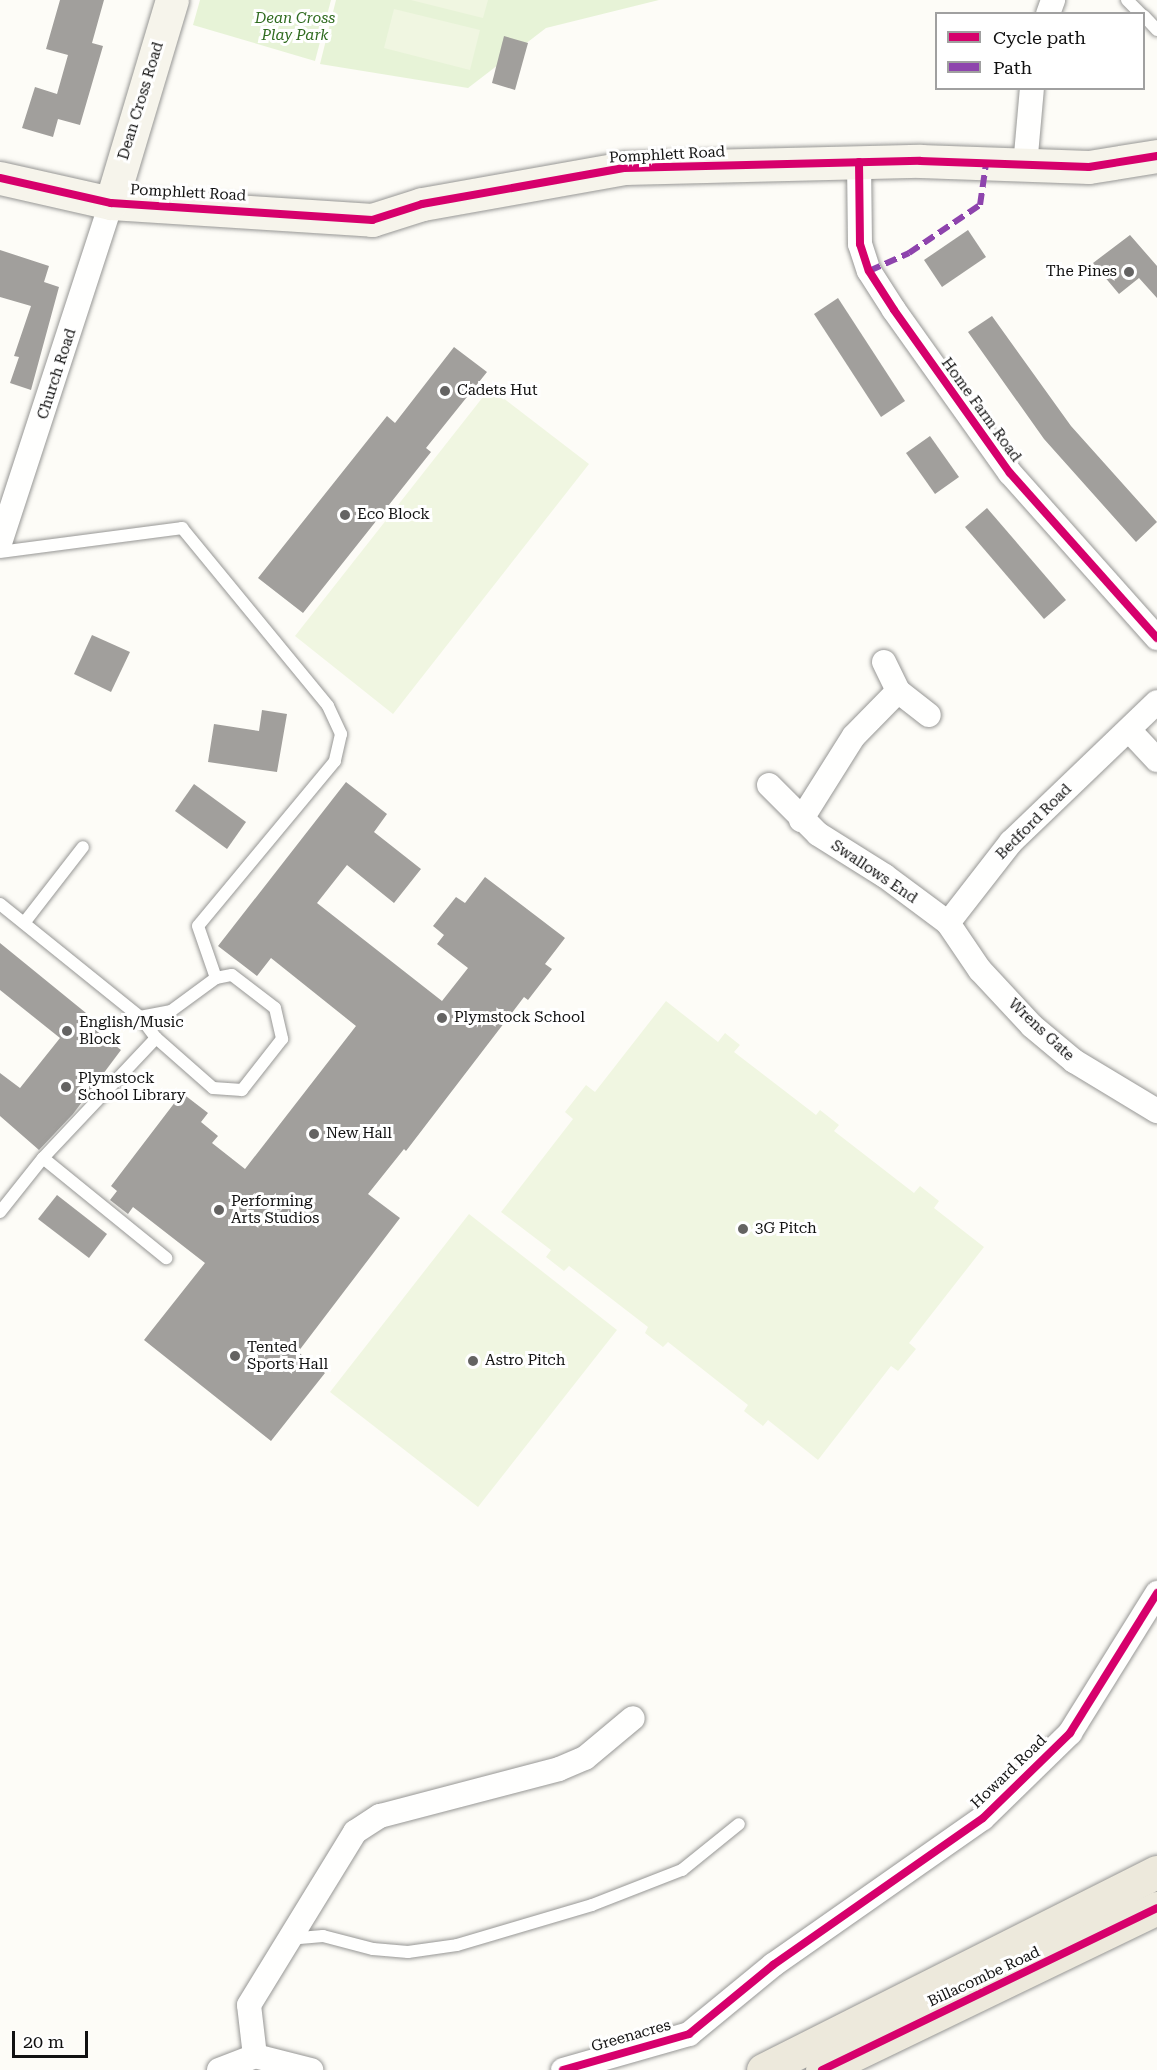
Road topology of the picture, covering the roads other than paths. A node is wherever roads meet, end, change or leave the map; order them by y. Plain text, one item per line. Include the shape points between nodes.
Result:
1 (172, 0) edge
2 (1127, 0) edge
3 (1139, 12) edge
4 (1145, 18) edge
5 (1157, 30) edge
6 (1032, 90) edge
7 (1157, 156) edge
8 (859, 162) junction
9 (1025, 166) junction
10 (0, 178) edge
11 (111, 203) junction
12 (0, 543) edge
13 (0, 552) edge
14 (1157, 638) edge
15 (884, 662) dead end
16 (898, 691) junction
17 (1157, 702) edge
18 (929, 715) dead end
19 (1129, 730) junction
20 (1157, 760) edge
21 (769, 785) dead end
22 (801, 820) junction
23 (83, 847) dead end
24 (0, 904) edge
25 (24, 923) junction
26 (948, 923) junction
27 (216, 978) junction
28 (140, 1017) junction
29 (156, 1038) junction
30 (1157, 1111) edge
31 (43, 1158) junction
32 (0, 1212) edge
33 (166, 1258) dead end
34 (1157, 1593) edge
35 (633, 1718) dead end
36 (739, 1824) dead end
37 (1157, 1872) edge
38 (1157, 1908) edge
39 (287, 1940) junction
40 (773, 1965) joint
41 (255, 2056) junction
42 (576, 2068) edge
43 (219, 2070) edge
44 (311, 2070) edge
45 (763, 2070) edge
46 (822, 2070) edge

1 - 11 street, Dean Cross Road
2 - 3 lane
4 - 5 lane
6 - 9 street
7 - 9 street, Pomphlett Road via 1089,167
8 - 9 street, Pomphlett Road
8 - 11 street, Pomphlett Road via 624,168 422,204 372,220
8 - 14 street, Home Farm Road via 860,244 869,271 1010,473
10 - 11 street, Pomphlett Road
11 - 12 street, Church Road
13 - 27 lane via 182,528 328,706 341,734 335,761 198,926
15 - 16 street
16 - 18 street
16 - 22 street via 854,736
17 - 19 street, Bedford Road
19 - 20 street
19 - 26 street, Bedford Road via 1011,842
21 - 22 street, Swallows End
22 - 26 street, Swallows End
23 - 25 lane
24 - 25 lane
25 - 28 lane
26 - 30 street, Wrens Gate via 980,970 1032,1026 1074,1061
27 - 28 lane via 171,1011
27 - 29 lane via 232,975 275,1008 282,1039 242,1090 213,1088
28 - 29 lane
29 - 31 lane
31 - 32 lane
31 - 33 lane
34 - 40 street, Howard Road via 1070,1733 983,1818
35 - 39 street via 585,1758 559,1769 371,1821 355,1832
36 - 39 lane via 682,1870 592,1905 457,1945 408,1952 373,1949 323,1936
37 - 45 main road, Billacombe Road
38 - 46 main road, Billacombe Road
39 - 41 street via 249,2005
40 - 42 street, Greenacres via 689,2034
41 - 43 street
41 - 44 street

